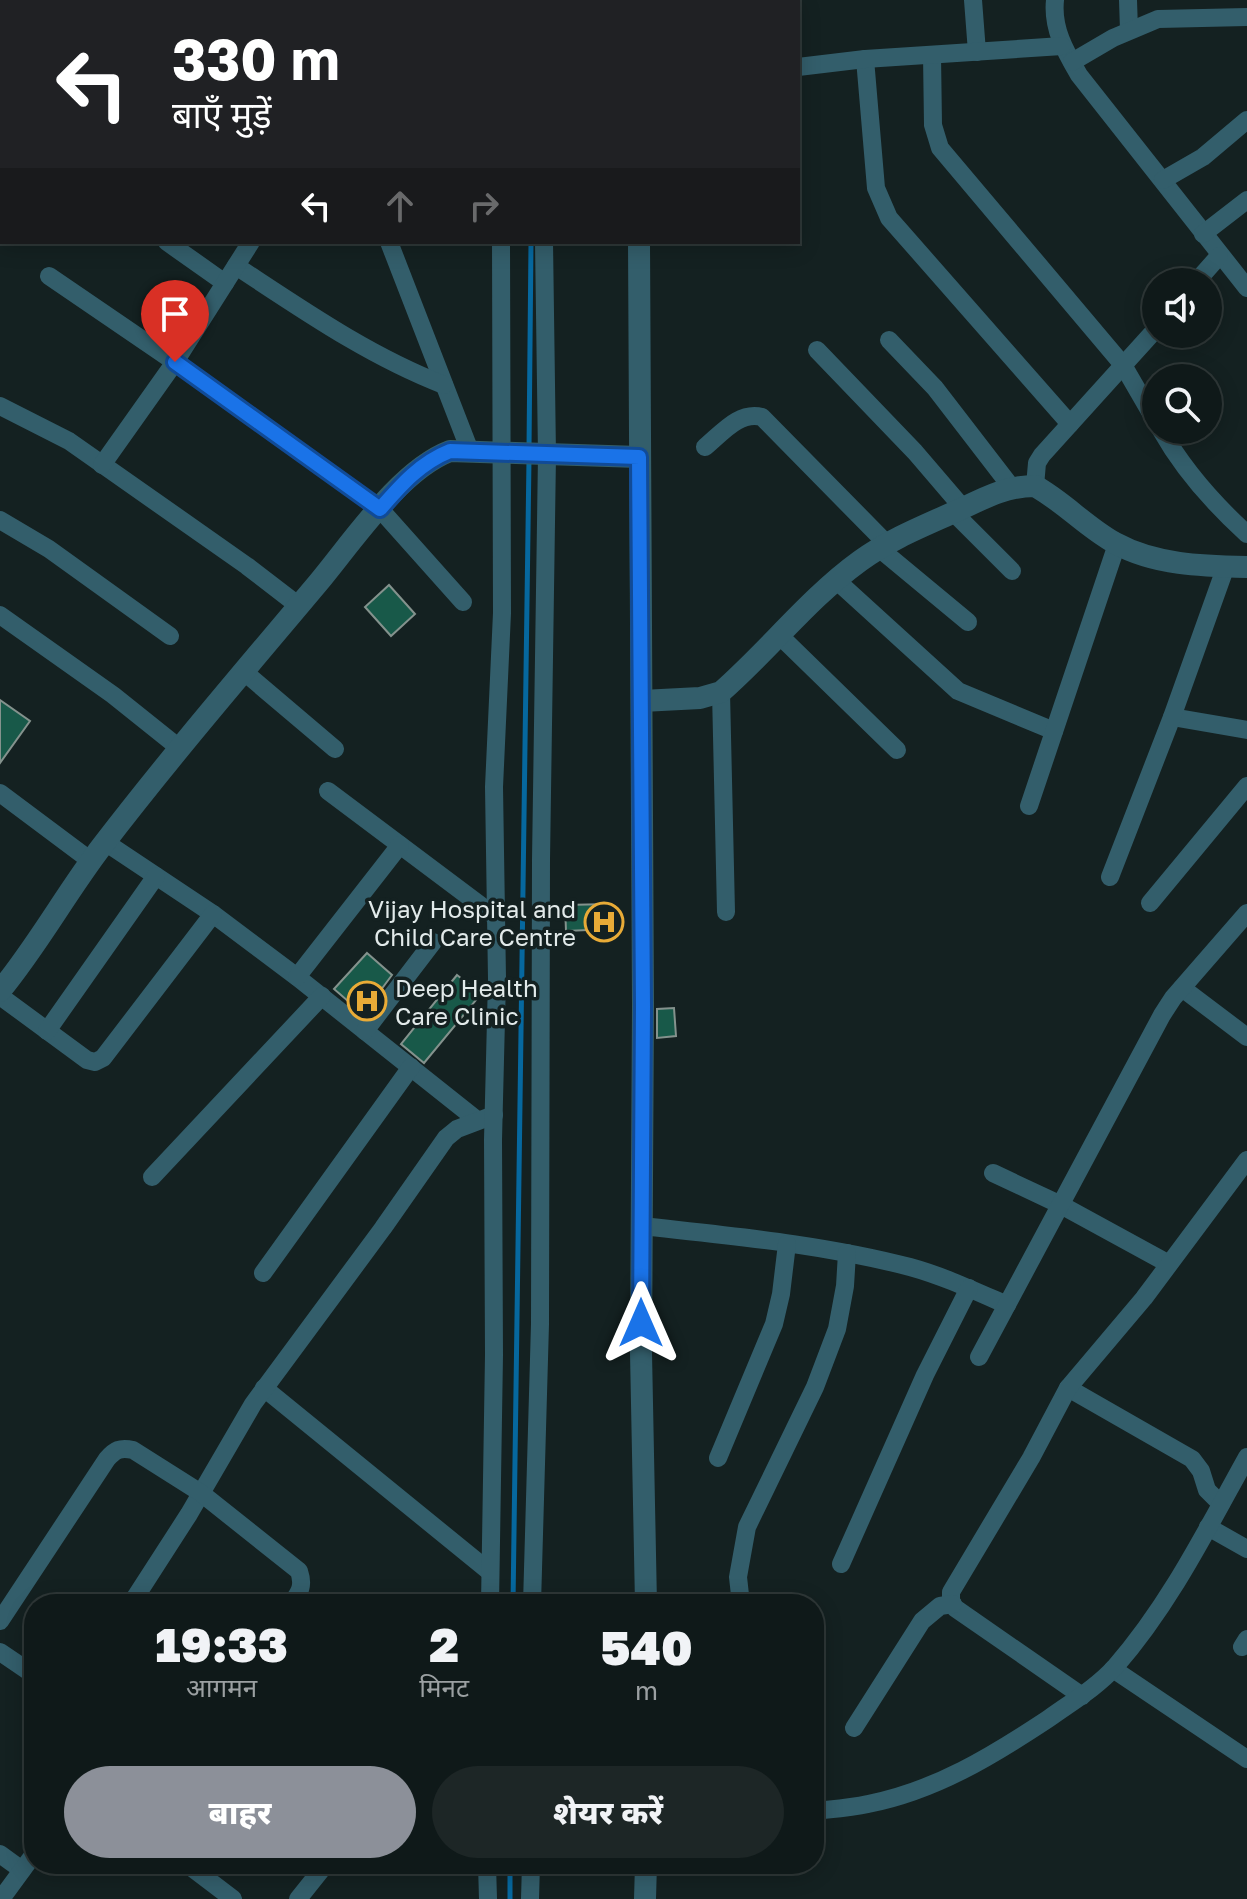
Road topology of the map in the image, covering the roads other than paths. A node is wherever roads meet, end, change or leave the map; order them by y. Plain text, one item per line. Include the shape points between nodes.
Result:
1 (973, 0) edge
2 (1055, 0) edge
3 (1128, 0) edge
4 (1203, 9) edge
5 (1247, 17) edge
6 (1129, 30) junction
7 (977, 52) junction
8 (1067, 54) junction
9 (932, 55) junction
10 (865, 59) junction
11 (800, 67) edge
12 (1247, 120) edge
13 (1163, 180) junction
14 (1247, 200) edge
15 (1203, 234) junction
16 (170, 244) edge
17 (250, 244) edge
18 (394, 244) edge
19 (501, 244) edge
20 (544, 244) edge
21 (639, 244) edge
22 (1219, 256) junction
23 (236, 266) junction
24 (1208, 268) edge
25 (49, 276) dead end
26 (225, 283) junction
27 (1247, 288) edge
28 (889, 340) dead end
29 (1142, 344) edge
30 (817, 350) dead end
31 (175, 362) junction
32 (1123, 365) junction
33 (444, 385) junction
34 (1142, 398) edge
35 (0, 406) edge
36 (1070, 424) junction
37 (1171, 444) edge
38 (705, 447) dead end
39 (470, 451) junction
40 (527, 454) junction
41 (639, 457) junction
42 (102, 465) junction
43 (1035, 486) junction
44 (1012, 488) junction
45 (380, 509) junction
46 (958, 510) junction
47 (0, 520) edge
48 (1247, 534) edge
49 (1117, 544) junction
50 (883, 547) junction
51 (1236, 567) edge
52 (1012, 571) dead end
53 (836, 580) junction
54 (463, 602) dead end
55 (299, 606) junction
56 (0, 615) edge
57 (968, 622) dead end
58 (779, 635) junction
59 (170, 636) dead end
60 (243, 671) junction
61 (721, 692) junction
62 (642, 701) junction
63 (1172, 717) junction
64 (1247, 730) edge
65 (1054, 731) junction
66 (178, 747) junction
67 (335, 749) dead end
68 (897, 750) dead end
69 (1247, 786) edge
70 (328, 791) dead end
71 (0, 793) edge
72 (1029, 806) dead end
73 (105, 842) junction
74 (400, 845) junction
75 (91, 861) junction
76 (156, 876) junction
77 (1110, 877) dead end
78 (1150, 903) dead end
79 (726, 912) dead end
80 (1247, 913) edge
81 (213, 914) junction
82 (496, 917) junction
83 (433, 942) dead end
84 (297, 977) junction
85 (1182, 988) junction
86 (0, 993) edge
87 (322, 996) junction
88 (47, 1031) junction
89 (365, 1031) junction
90 (1247, 1037) edge
91 (411, 1067) junction
92 (486, 1117) junction
93 (1247, 1160) edge
94 (993, 1173) dead end
95 (152, 1177) dead end
96 (1061, 1205) junction
97 (642, 1226) junction
98 (787, 1244) junction
99 (847, 1253) junction
100 (1169, 1264) junction
101 (263, 1273) dead end
102 (969, 1288) junction
103 (1007, 1305) junction
104 (979, 1357) dead end
105 (264, 1388) junction
106 (1068, 1388) junction
107 (1247, 1457) edge
108 (718, 1458) dead end
109 (201, 1493) junction
110 (1221, 1504) junction
111 (1208, 1527) junction
112 (1247, 1549) edge
113 (841, 1564) dead end
114 (490, 1572) junction
115 (137, 1594) edge
116 (299, 1594) edge
117 (490, 1594) edge
118 (532, 1594) edge
119 (646, 1594) edge
120 (740, 1594) edge
121 (953, 1604) junction
122 (0, 1621) edge
123 (0, 1652) edge
124 (24, 1668) edge
125 (1113, 1669) junction
126 (1082, 1696) junction
127 (854, 1728) dead end
128 (1247, 1759) edge
129 (824, 1810) edge
130 (0, 1854) edge
131 (24, 1867) edge
132 (22, 1870) junction
133 (200, 1874) edge
134 (318, 1874) edge
135 (487, 1874) edge
136 (531, 1874) edge
137 (646, 1874) edge
138 (1, 1899) edge
139 (233, 1899) edge
140 (298, 1899) edge
141 (488, 1899) edge
142 (530, 1899) edge
143 (645, 1899) edge

1 - 7 street
2 - 8 street via 1056,25
3 - 6 street
4 - 5 street
4 - 6 street
6 - 8 street
7 - 8 street
7 - 9 street
8 - 13 street
9 - 10 street
9 - 32 street via 933,125 940,148
10 - 11 street
10 - 36 street via 876,188 889,218
12 - 13 street via 1203,157
13 - 15 street
14 - 15 street
15 - 22 street
16 - 26 street
17 - 23 street
18 - 33 street
19 - 40 street
20 - 40 street
21 - 41 street
22 - 24 street
22 - 27 street
23 - 26 street
23 - 33 street via 340,333
25 - 31 street
26 - 31 street
28 - 44 street via 935,388
29 - 32 street
30 - 46 street via 915,452
31 - 42 street
31 - 45 street
32 - 34 street
32 - 36 street
33 - 39 street
35 - 42 street via 69,441
36 - 43 street via 1037,463
37 - 48 street via 1223,512
38 - 50 street via 744,416 762,417
39 - 40 street
39 - 45 street via 450,451 431,459
40 - 41 street
40 - 82 street via 502,613 494,787
40 - 118 street via 541,860 540,1324
41 - 62 street
42 - 55 street
43 - 44 street
43 - 49 street
44 - 46 street
45 - 54 street
45 - 55 street
46 - 50 street
46 - 52 street
47 - 59 street
49 - 51 street via 1157,559
49 - 65 street
50 - 53 street
50 - 57 street
51 - 63 street
53 - 58 street
53 - 65 street via 958,691
55 - 60 street
56 - 66 street
58 - 61 street
58 - 68 street
60 - 66 street
60 - 67 street
61 - 62 street
61 - 79 street
62 - 97 street
63 - 64 street
63 - 77 street
65 - 72 street
66 - 73 street
69 - 78 street
70 - 74 street
71 - 75 street
73 - 75 street
73 - 76 street
74 - 82 street
74 - 84 street
75 - 86 street
76 - 81 street
76 - 88 street
80 - 85 street
81 - 84 street
81 - 88 street via 103,1058 87,1060
82 - 92 street
83 - 89 street
84 - 87 street
85 - 90 street
85 - 96 street via 1162,1015
86 - 88 street
87 - 89 street
87 - 95 street
89 - 91 street
91 - 92 street
91 - 101 street
92 - 105 street via 446,1138
92 - 114 street via 494,1355
93 - 100 street
94 - 96 street
96 - 100 street
96 - 103 street
97 - 98 street
97 - 119 street
98 - 99 street
98 - 108 street via 774,1324
99 - 102 street via 912,1267
99 - 120 street via 837,1329 747,1527
100 - 106 street
102 - 103 street
102 - 113 street
103 - 104 street
105 - 109 street
105 - 114 street
106 - 110 street via 1192,1459 1207,1490
106 - 121 street via 957,1580
107 - 110 street
109 - 115 street
109 - 116 street via 299,1571
109 - 122 street via 133,1450 115,1450
110 - 111 street
111 - 112 street
111 - 125 street via 1182,1575
114 - 117 street
121 - 126 street
121 - 127 street via 940,1606 922,1621
123 - 124 street
125 - 126 street
125 - 128 street
126 - 129 street via 936,1784 869,1804
130 - 132 street
131 - 132 street
132 - 138 street
133 - 139 street
134 - 140 street
135 - 141 street
136 - 142 street
137 - 143 street

